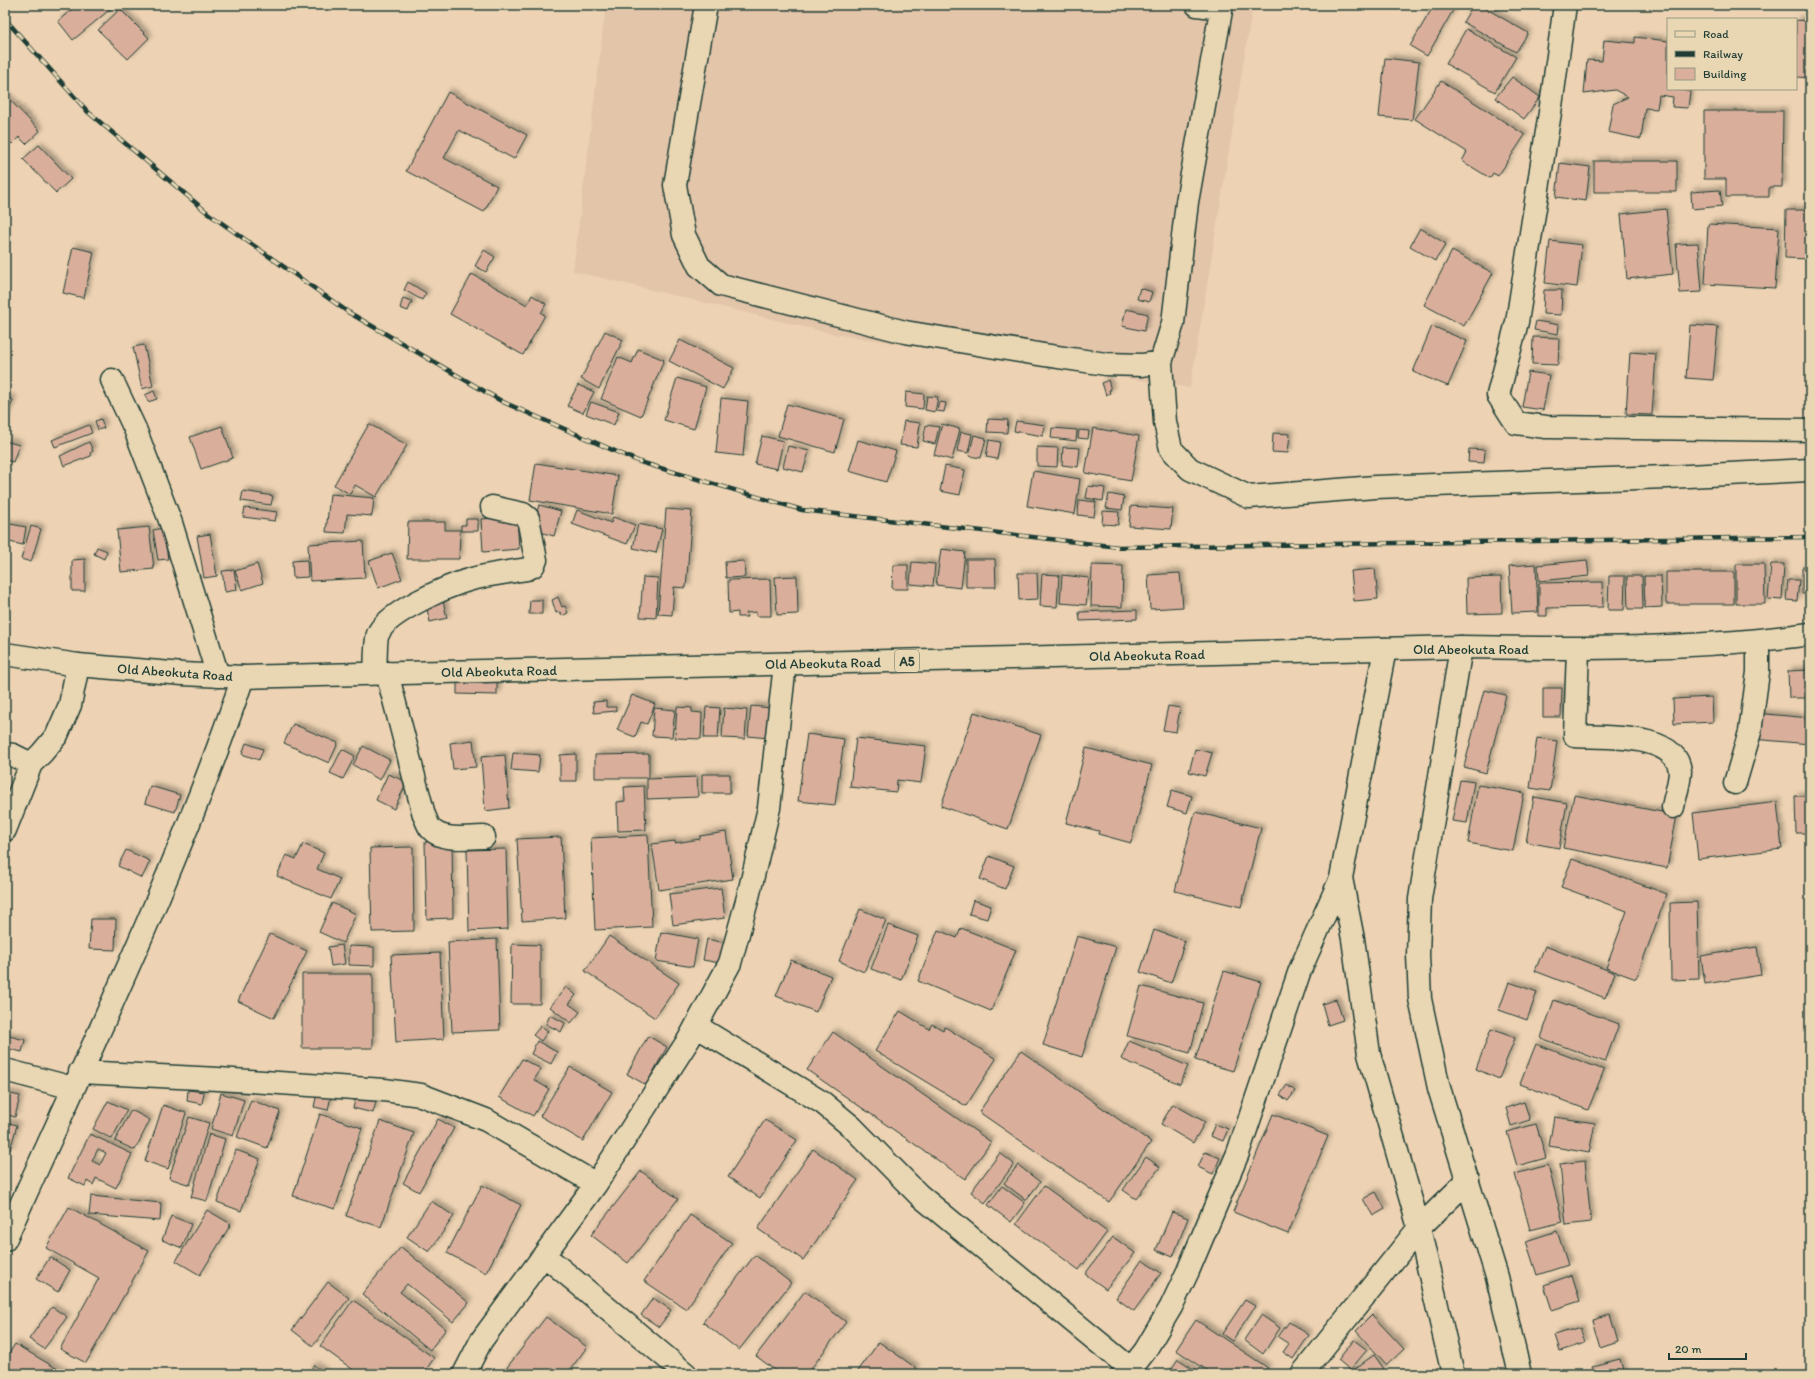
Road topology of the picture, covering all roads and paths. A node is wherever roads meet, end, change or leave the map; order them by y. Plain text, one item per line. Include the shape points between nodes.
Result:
1 (706, 5) edge
2 (1197, 5) edge
3 (1565, 5) edge
4 (1221, 7) edge
5 (1161, 362) junction
6 (112, 380) dead end
7 (1810, 430) edge
8 (1810, 470) edge
9 (492, 507) dead end
10 (1810, 634) edge
11 (1758, 641) junction
12 (1460, 647) junction
13 (1385, 649) junction
14 (1578, 649) junction
15 (5, 654) edge
16 (785, 664) junction
17 (78, 665) junction
18 (381, 673) junction
19 (218, 676) junction
20 (243, 677) junction
21 (5, 754) edge
22 (31, 764) junction
23 (1735, 783) dead end
24 (1673, 807) dead end
25 (5, 830) edge
26 (484, 837) dead end
27 (1341, 878) junction
28 (696, 1026) junction
29 (5, 1070) edge
30 (76, 1080) junction
31 (1468, 1180) junction
32 (596, 1184) junction
33 (1419, 1228) junction
34 (5, 1240) edge
35 (544, 1255) junction
36 (1129, 1372) edge
37 (464, 1374) edge
38 (686, 1374) edge
39 (1302, 1374) edge
40 (1453, 1374) edge
41 (1520, 1374) edge

1 - 5 main road via 675,185 684,235 698,266 722,285 905,332 1106,364 1142,365
2 - 4 main road
3 - 7 main road via 1517,322 1498,395 1516,423 1546,427
4 - 5 main road via 1187,202 1172,323
5 - 8 main road via 1165,422 1171,449 1190,469 1249,497 1374,487
6 - 19 main road via 171,523
9 - 18 main road via 523,514 528,518 536,560 533,566 452,585 397,614 377,634
10 - 11 main road, Old Abeokuta Road / A5
11 - 14 main road, Old Abeokuta Road / A5
11 - 23 main road via 1758,672 1750,732
12 - 13 main road, Old Abeokuta Road / A5
12 - 14 main road, Old Abeokuta Road / A5
12 - 31 main road via 1420,899 1418,955 1420,999 1439,1088
13 - 16 main road, Old Abeokuta Road / A5
13 - 27 main road
14 - 24 main road via 1575,736 1638,740 1667,749 1677,760 1680,772
15 - 17 main road, Old Abeokuta Road / A5
16 - 18 main road, Old Abeokuta Road / A5
16 - 28 main road via 769,808 748,897 730,963
17 - 19 main road, Old Abeokuta Road / A5
17 - 22 main road via 70,705 57,735
18 - 20 main road, Old Abeokuta Road / A5
18 - 26 main road via 430,829 440,836
19 - 20 main road, Old Abeokuta Road / A5
20 - 30 main road via 218,751 149,918
21 - 22 main road
22 - 25 main road
27 - 33 main road via 1353,939 1369,1054
27 - 36 main road via 1300,970 1238,1153 1191,1264 1171,1307 1145,1351
28 - 32 main road
28 - 36 main road via 823,1103 852,1127 919,1195
29 - 30 main road
30 - 32 main road via 226,1079 421,1095 486,1120
30 - 34 main road
31 - 33 main road
31 - 41 main road via 1498,1277
32 - 35 main road
33 - 39 main road
33 - 40 main road
35 - 37 main road via 481,1341
35 - 38 main road

